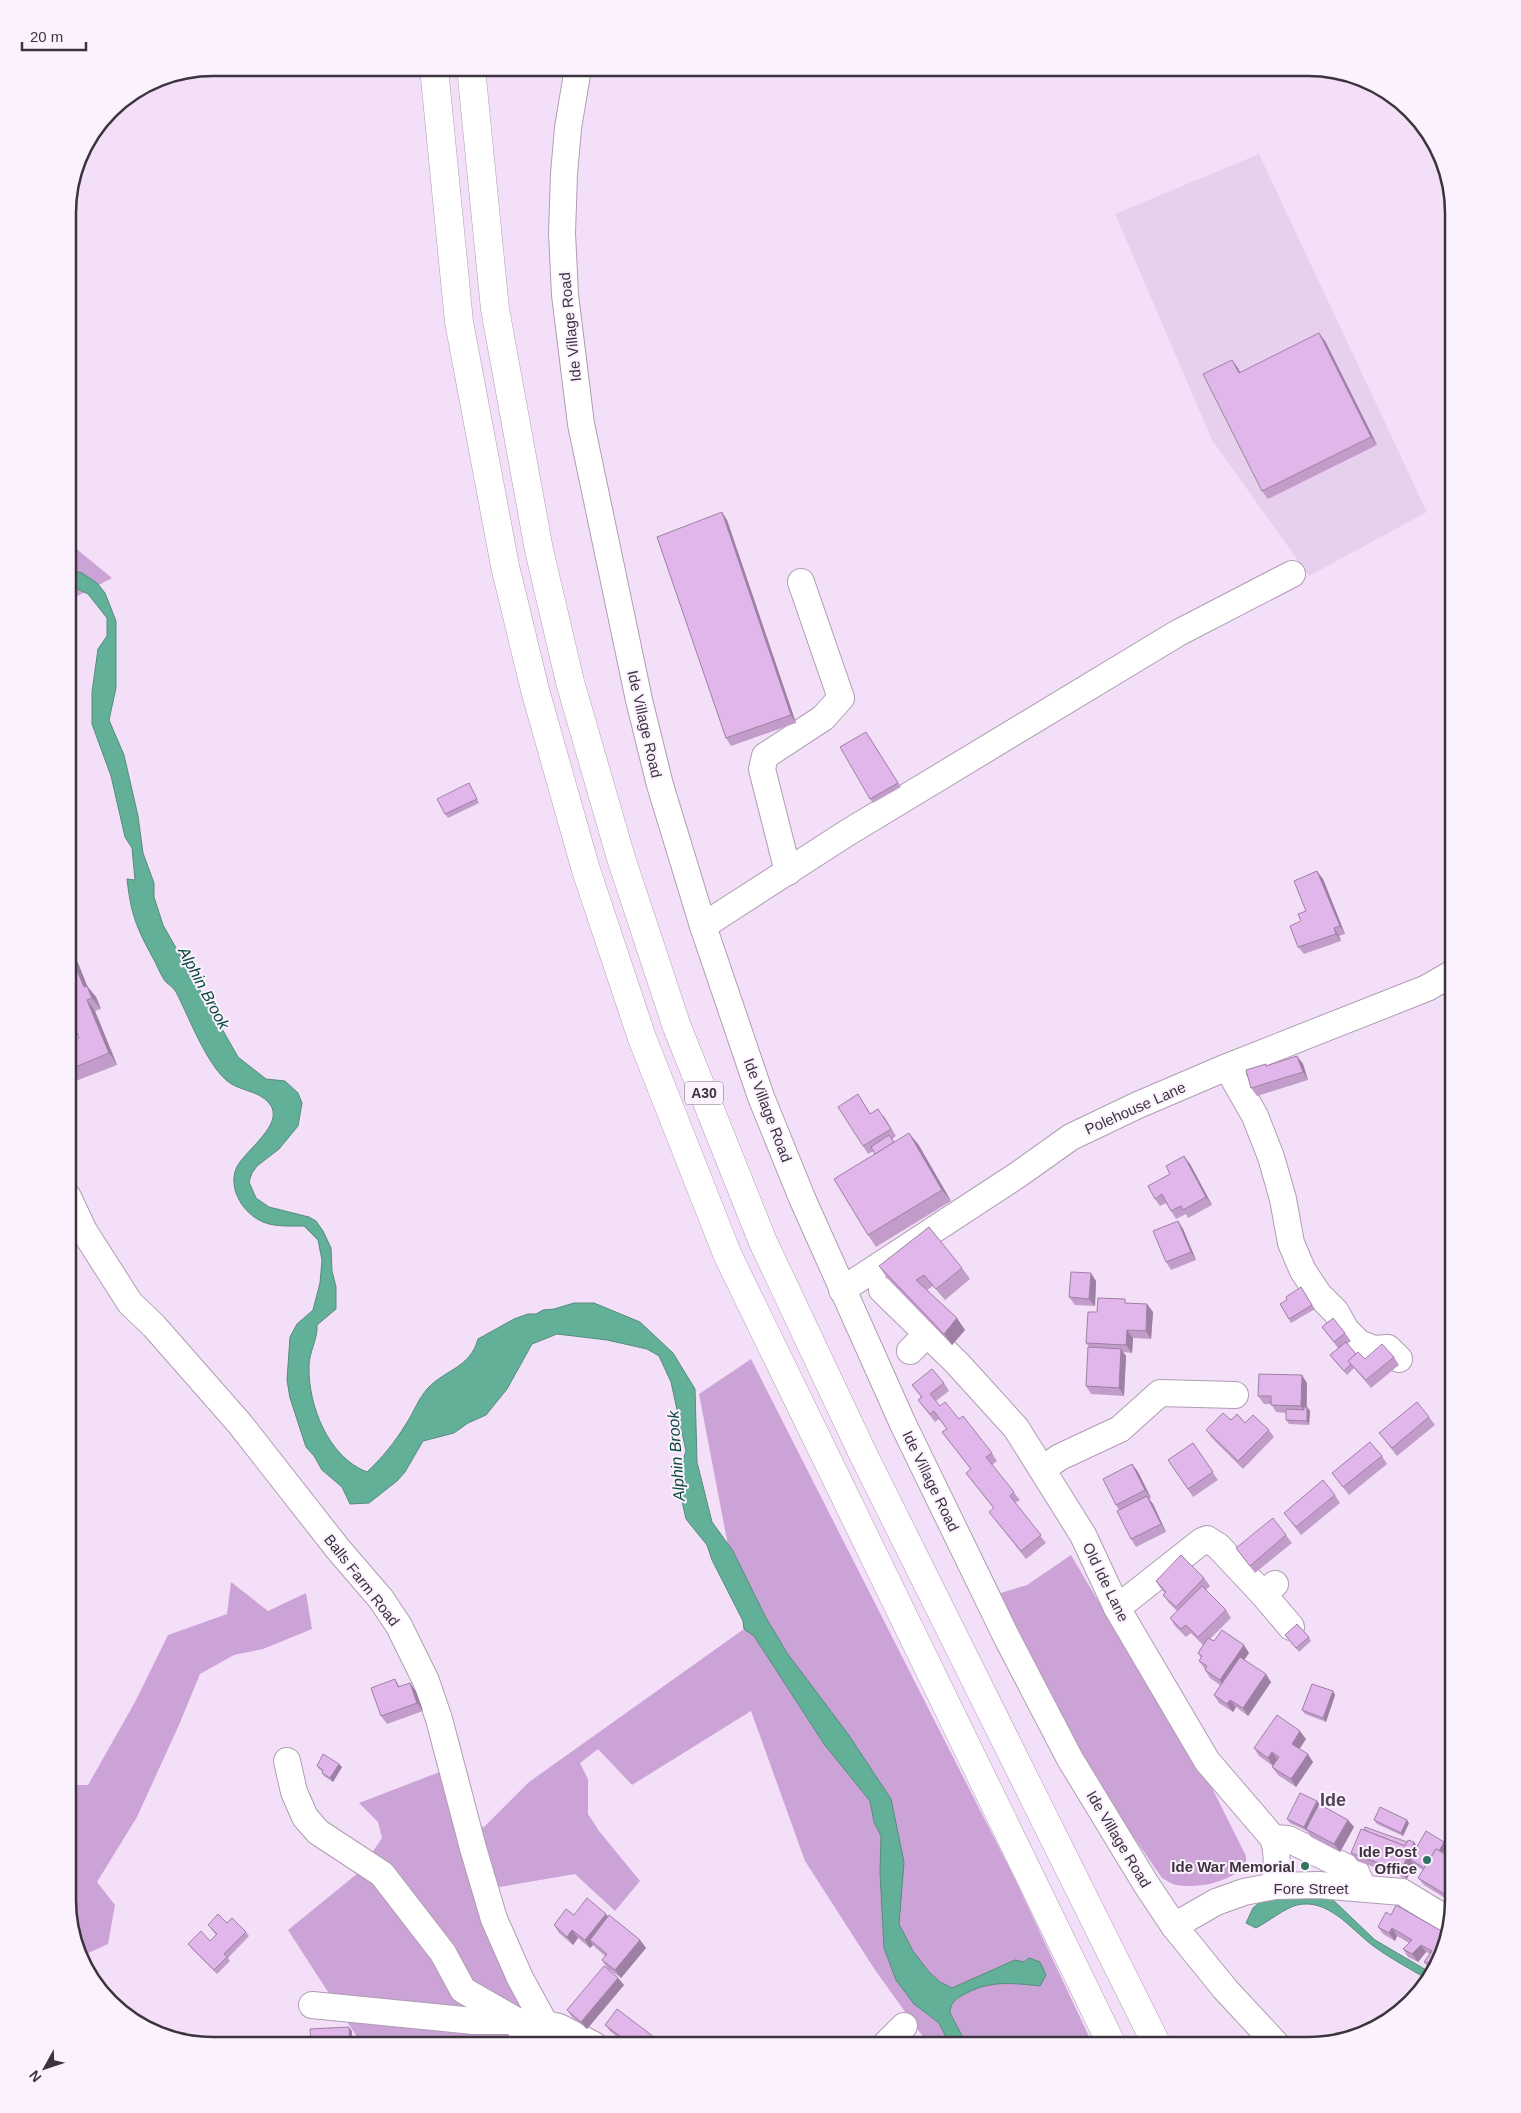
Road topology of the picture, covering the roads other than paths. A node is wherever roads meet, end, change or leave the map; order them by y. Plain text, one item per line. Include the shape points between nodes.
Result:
1 (435, 77) edge
2 (472, 77) edge
3 (576, 77) edge
4 (1292, 574) dead end
5 (801, 582) dead end
6 (788, 872) junction
7 (703, 926) junction
8 (1445, 977) edge
9 (1228, 1067) junction
10 (76, 1215) edge
11 (842, 1290) junction
12 (882, 1290) dead end
13 (1398, 1359) dead end
14 (1235, 1395) dead end
15 (1042, 1469) junction
16 (1117, 1608) junction
17 (1292, 1627) edge
18 (287, 1761) dead end
19 (1273, 1838) junction
20 (1275, 1886) junction
21 (1363, 1888) junction
22 (1444, 1918) edge
23 (1174, 1926) junction
24 (312, 2005) dead end
25 (904, 2026) dead end
26 (526, 2032) edge
27 (578, 2036) edge
28 (893, 2037) edge
29 (1108, 2037) edge
30 (1152, 2037) edge
31 (1269, 2037) edge

1 - 29 highway, A30 via 459,322 505,566 535,690 586,870 642,1038 728,1256
2 - 30 highway, A30 via 495,310 539,550 570,682 610,821 677,1027 763,1242 864,1456
3 - 7 street, Ide Village Road via 568,128 562,233 565,295 581,424 639,700 660,785
4 - 6 street via 1178,633
5 - 6 street via 841,698 823,718 765,756 762,769
6 - 7 street
7 - 11 street, Ide Village Road via 761,1097
8 - 9 street, Polehouse Lane via 1427,988
9 - 11 street, Polehouse Lane via 1070,1137
9 - 13 street via 1252,1109 1271,1157 1291,1243 1303,1271 1359,1343 1374,1349 1388,1348
10 - 26 street, Balls Farm Road via 130,1303 240,1424 399,1626 426,1681 439,1719 494,1919 520,1978
11 - 23 street, Ide Village Road via 1007,1638 1066,1751
12 - 15 street, Old Ide Lane via 919,1342 1016,1428
14 - 15 street via 1160,1393 1120,1429
15 - 16 street, Old Ide Lane via 1083,1535
16 - 17 street via 1207,1539 1269,1589
16 - 19 street, Old Ide Lane via 1207,1761
18 - 26 street via 294,1792 305,1817 318,1832 382,1874 443,1953 463,1990
19 - 20 street via 1277,1854
19 - 21 street via 1288,1839 1356,1872
20 - 21 street, Fore Street via 1319,1884
20 - 23 street, Fore Street via 1216,1902
21 - 22 street, Fore Street via 1402,1892
23 - 31 street, Ide Village Road
24 - 26 street via 474,2021
25 - 28 street
26 - 27 street via 560,2027

